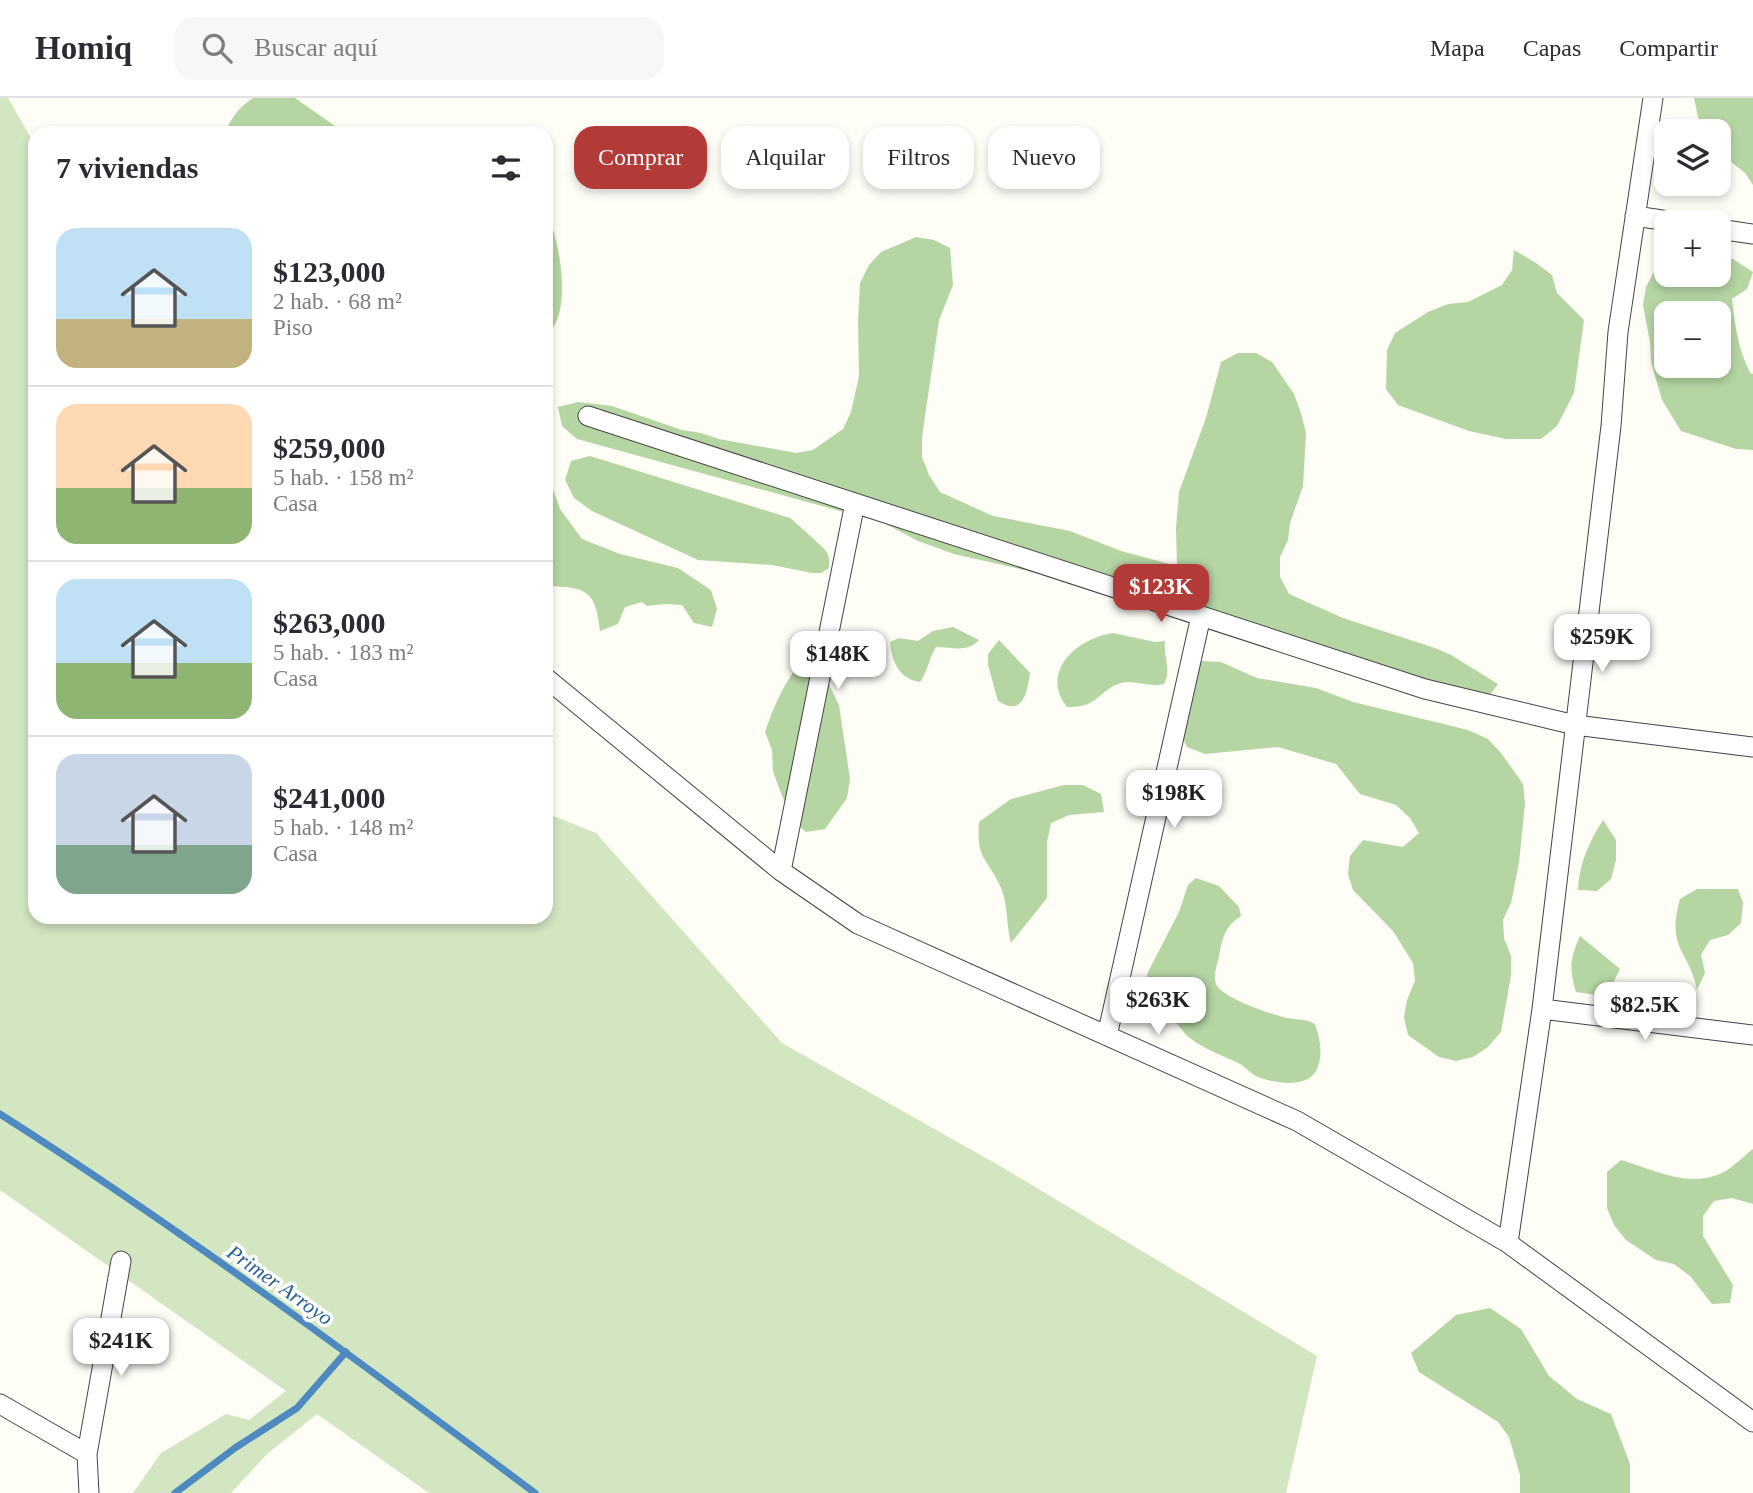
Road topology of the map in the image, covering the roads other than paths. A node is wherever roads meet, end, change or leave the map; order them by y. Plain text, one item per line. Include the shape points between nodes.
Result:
1 (1653, 98) edge
2 (1635, 216) junction
3 (1654, 219) edge
4 (1731, 231) edge
5 (1753, 234) edge
6 (588, 416) dead end
7 (855, 503) junction
8 (1201, 616) junction
9 (553, 684) edge
10 (1575, 725) junction
11 (1753, 747) edge
12 (781, 871) junction
13 (1542, 1009) junction
14 (1753, 1035) edge
15 (1107, 1036) junction
16 (1508, 1243) junction
17 (121, 1261) dead end
18 (0, 1404) edge
19 (1753, 1422) edge
20 (87, 1454) junction
21 (89, 1493) edge

1 - 2 street
2 - 3 street
2 - 10 street
4 - 5 street
6 - 7 street
7 - 8 street
7 - 12 street
8 - 10 street via 1425,689
8 - 15 street
9 - 12 street
10 - 11 street
10 - 13 street
12 - 15 street via 858,924
13 - 14 street
13 - 16 street
15 - 16 street via 1297,1121
16 - 19 street
17 - 20 street
18 - 20 street
20 - 21 street

